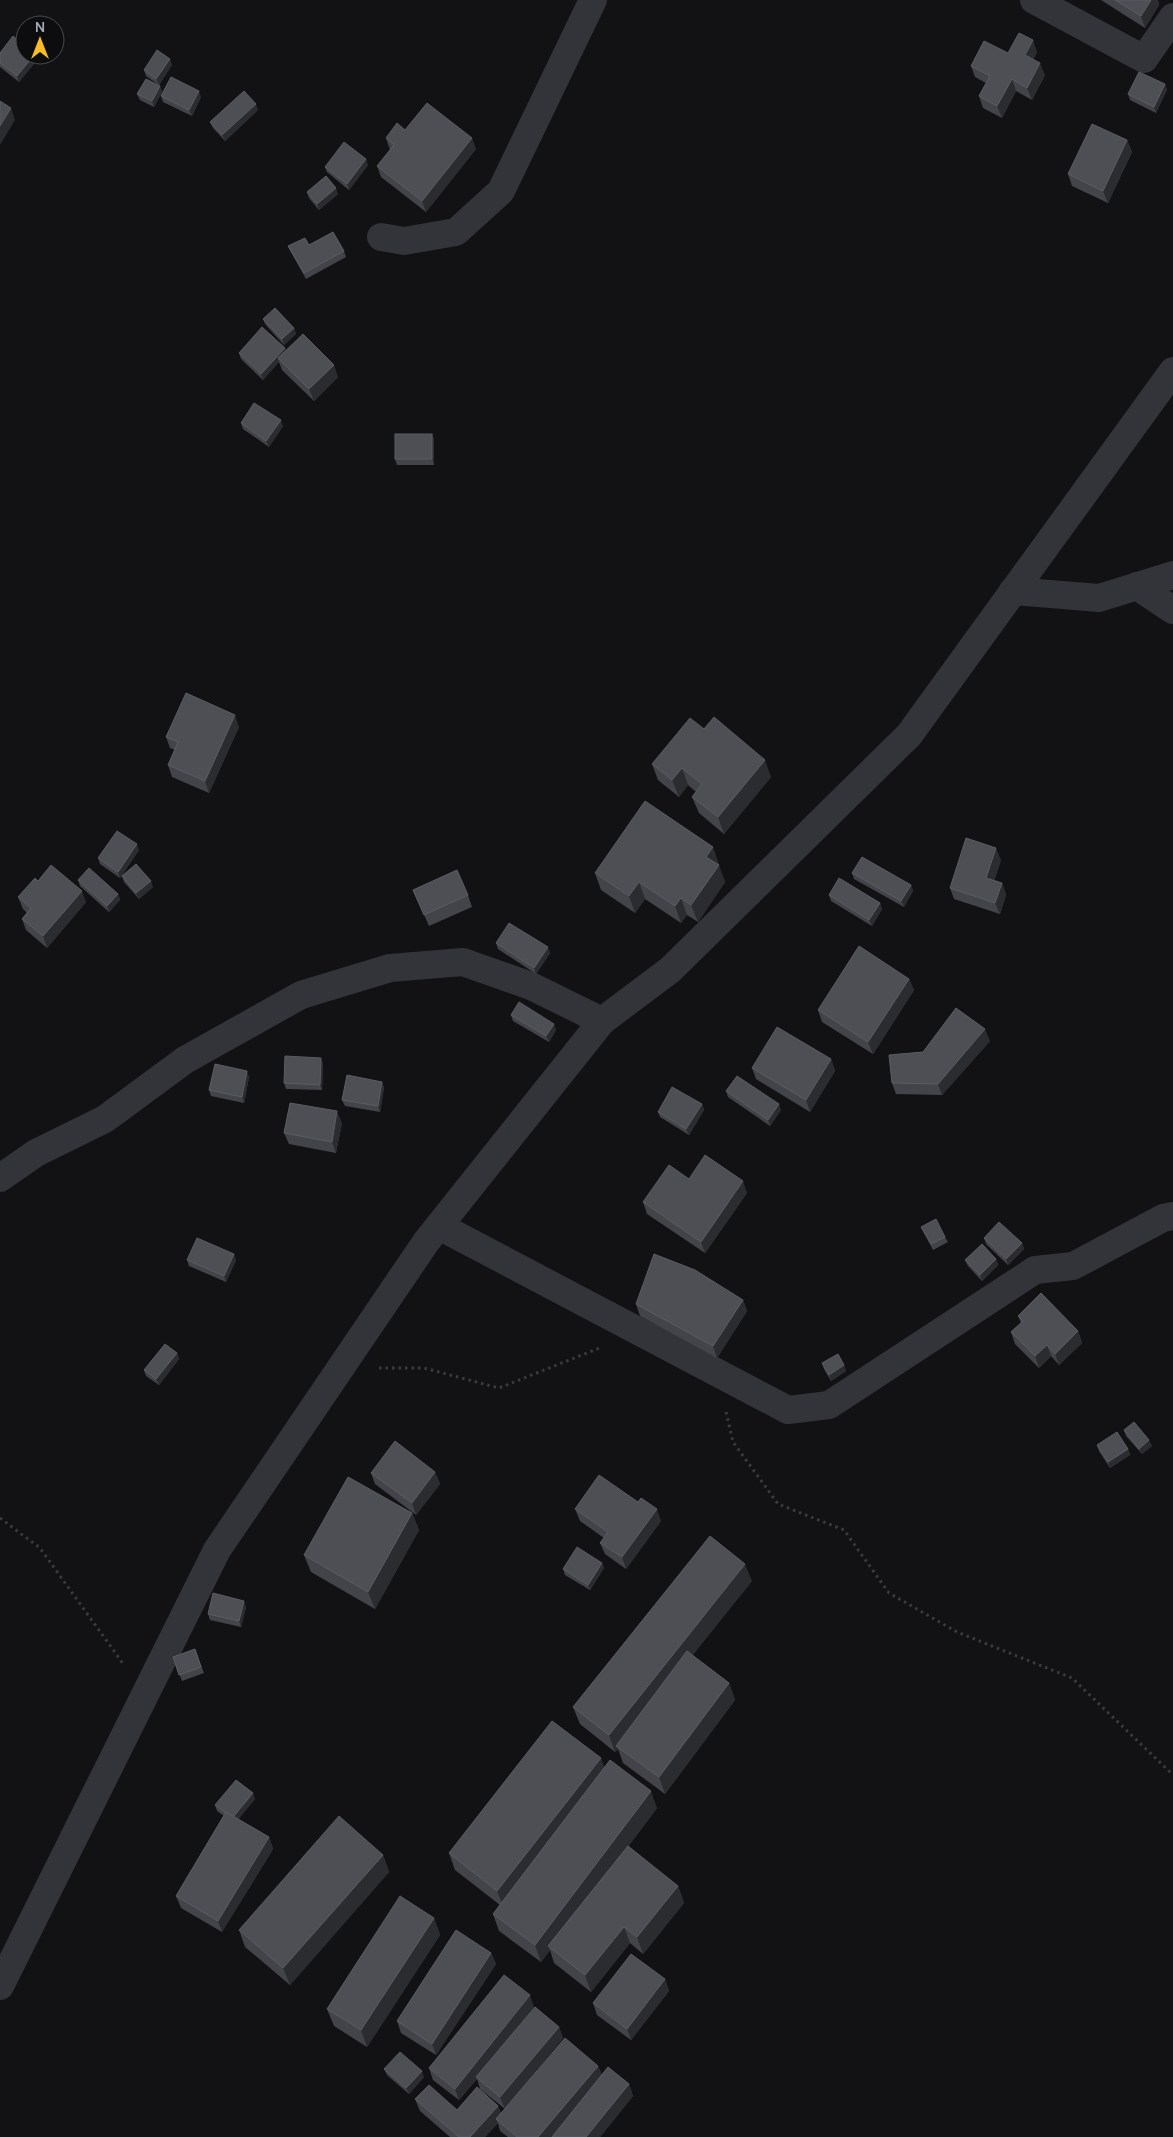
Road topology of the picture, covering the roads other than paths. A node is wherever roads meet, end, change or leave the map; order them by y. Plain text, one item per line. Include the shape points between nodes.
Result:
1 (593, 0) edge
2 (1034, 0) edge
3 (1173, 16) edge
4 (381, 237) dead end
5 (1173, 371) edge
6 (1173, 575) edge
7 (1137, 586) junction
8 (1013, 591) junction
9 (1173, 610) edge
10 (602, 1021) junction
11 (0, 1178) edge
12 (1173, 1216) edge
13 (438, 1226) junction
14 (0, 1986) edge

1 - 4 street via 501,191 456,232 404,241
2 - 3 street via 1144,59
5 - 8 street
6 - 7 street
7 - 8 street via 1099,598
7 - 9 street
8 - 10 street via 909,735 670,970
10 - 11 street via 531,986 463,962 390,968 301,995 185,1060 104,1118 36,1153
10 - 13 street
12 - 13 street via 1163,1218 1074,1266 1035,1270 829,1406 788,1410
13 - 14 street via 217,1550

